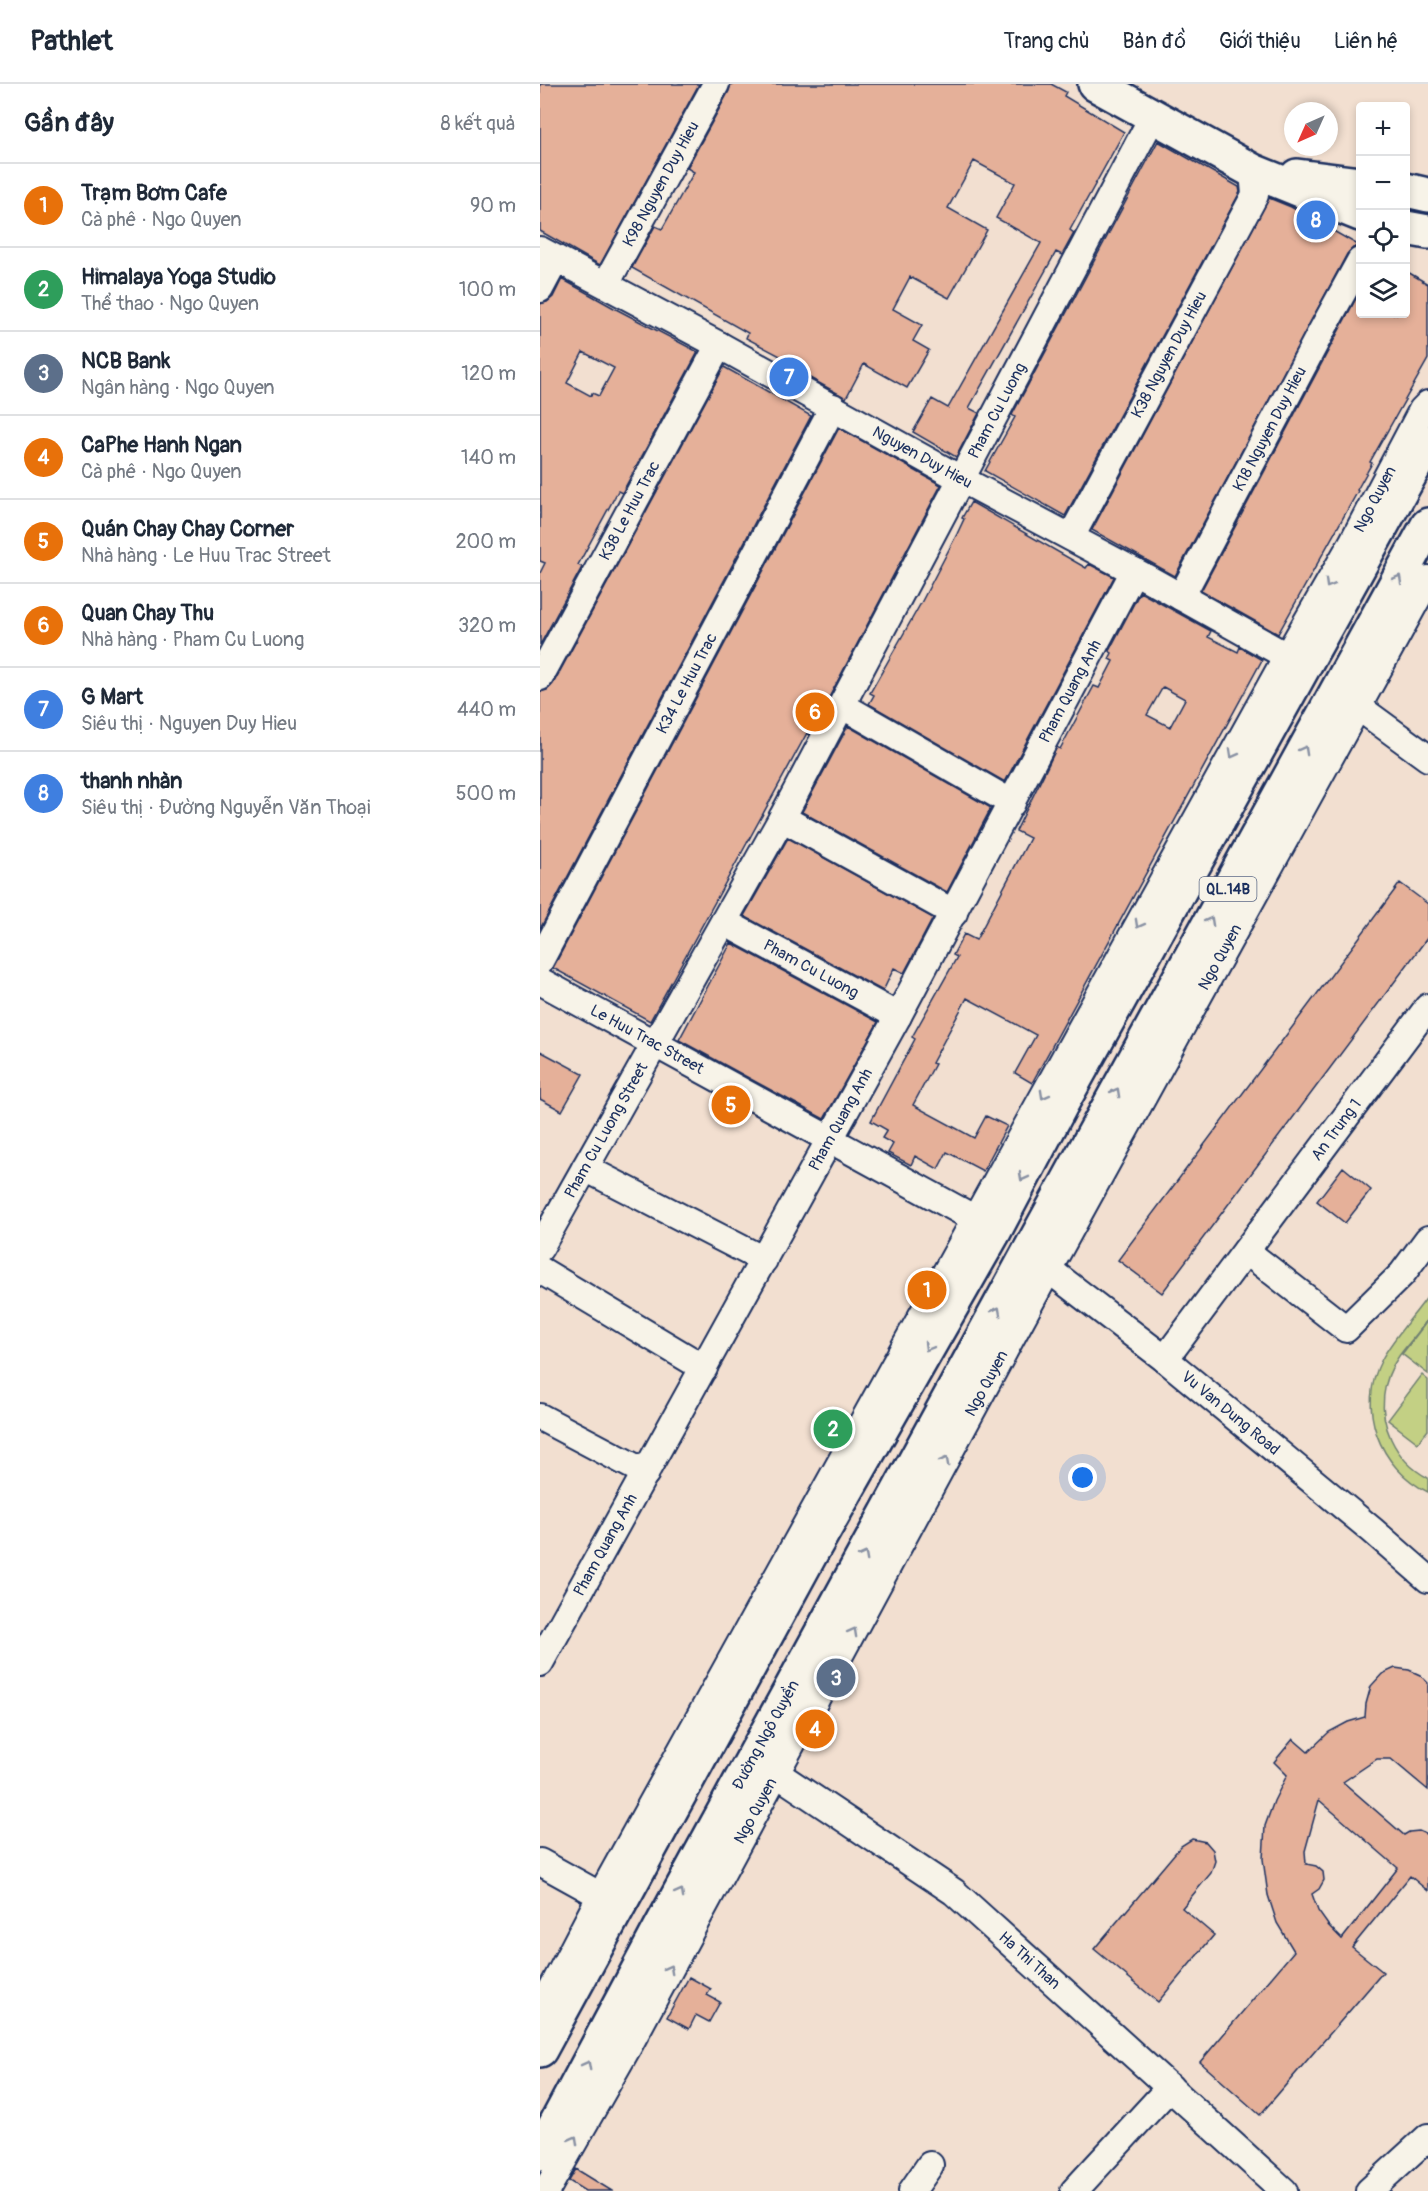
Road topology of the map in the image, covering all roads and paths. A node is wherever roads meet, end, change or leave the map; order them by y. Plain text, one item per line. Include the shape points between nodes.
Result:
1 (716, 84) edge
2 (1095, 84) edge
3 (1153, 116) junction
4 (1252, 171) junction
5 (1356, 184) edge
6 (1428, 184) edge
7 (1410, 188) edge
8 (1410, 190) edge
9 (1428, 195) edge
10 (1356, 212) edge
11 (548, 255) edge
12 (1358, 264) edge
13 (606, 284) junction
14 (540, 289) edge
15 (719, 345) junction
16 (1428, 404) edge
17 (833, 407) junction
18 (1428, 442) edge
19 (961, 479) junction
20 (1428, 525) edge
21 (1071, 537) junction
22 (1134, 571) junction
23 (1428, 579) edge
24 (1180, 597) junction
25 (1295, 661) junction
26 (540, 677) edge
27 (1348, 699) junction
28 (843, 706) junction
29 (1424, 746) edge
30 (1012, 803) junction
31 (782, 818) junction
32 (954, 913) junction
33 (724, 922) junction
34 (540, 961) edge
35 (540, 981) edge
36 (1428, 1007) edge
37 (898, 1016) junction
38 (655, 1044) junction
39 (829, 1140) junction
40 (585, 1168) junction
41 (986, 1224) junction
42 (1428, 1239) edge
43 (540, 1248) edge
44 (1246, 1251) junction
45 (764, 1260) junction
46 (1038, 1261) junction
47 (540, 1270) edge
48 (1165, 1359) junction
49 (704, 1368) junction
50 (540, 1417) edge
51 (645, 1473) junction
52 (1428, 1580) edge
53 (540, 1663) edge
54 (765, 1765) junction
55 (540, 1862) edge
56 (610, 1900) junction
57 (540, 2012) edge
58 (540, 2050) edge
59 (1170, 2087) junction
60 (1428, 2137) edge
61 (540, 2154) edge
62 (930, 2165) dead end
63 (546, 2191) edge
64 (912, 2191) edge
65 (1074, 2191) edge
66 (1284, 2191) edge
67 (1369, 2191) edge

1 - 13 street, K98 Nguyen Duy Hieu
2 - 3 main road
3 - 4 main road
3 - 19 street, Pham Cu Luong
4 - 5 main road
4 - 10 main road
4 - 21 street, K38 Nguyen Duy Hieu via 1256,195
6 - 7 main road
8 - 9 main road
11 - 13 street, Nguyen Duy Hieu
11 - 14 street
12 - 24 street, K18 Nguyen Duy Hieu
13 - 15 street, Nguyen Duy Hieu
15 - 17 street, Nguyen Duy Hieu
15 - 26 street, K38 Le Huu Trac
16 -> 25 street, Ngo Quyen via 1352,543
17 - 19 street, Nguyen Duy Hieu
17 - 34 street, K34 Le Huu Trac
18 - 25 main road, QL.14B
19 - 21 street, Nguyen Duy Hieu
19 - 28 street, Pham Cu Luong
27 -> 20 main road, Ngo Quyen / QL.14B
21 - 22 street, Nguyen Duy Hieu
22 - 24 street, Nguyen Duy Hieu
22 - 30 street, Pham Quang Anh
23 - 27 street, Ngo Quyen
24 - 25 street, Nguyen Duy Hieu
25 -> 41 main road, Ngo Quyen / QL.14B via 1062,1103
27 - 29 street
46 -> 27 main road, Ngo Quyen / QL.14B
28 - 30 street
28 - 31 street, Pham Cu Luong
30 - 32 street, Pham Quang Anh
31 - 32 street
31 - 33 street, Pham Cu Luong
32 - 37 street, Pham Quang Anh
33 - 37 street, Pham Cu Luong
33 - 38 street, Pham Cu Luong
35 - 38 street, Le Huu Trac Street
36 - 44 street, An Trung 1
37 - 39 street, Pham Quang Anh
38 - 39 street, Le Huu Trac Street
38 - 40 street, Pham Cu Luong Street
39 - 41 street, Le Huu Trac Street
39 - 45 street, Pham Quang Anh
40 - 43 street, Pham Cu Luong Street
40 - 45 street
41 - 46 main road
41 -> 56 main road, Ngo Quyen / QL.14B via 811,1553
42 - 44 street via 1402,1274 1346,1329
44 - 48 street, An Trung 1
45 - 49 street, Pham Quang Anh
46 - 48 street, Vu Van Dung Road
54 -> 46 main road, Đường Ngô Quyền / QL.14B
47 - 49 street
48 - 52 street, Vu Van Dung Road
49 - 51 street, Pham Quang Anh
50 - 51 street
51 - 53 street, Pham Quang Anh
54 - 59 street, Ha Thi Than via 954,1892
61 -> 54 main road, Đường Ngô Quyền / QL.14B
63 -> 54 street, Ngo Quyen via 628,2047
55 - 56 street
56 - 57 street, Ngo Quyen
56 - 58 main road
59 - 65 street
59 - 66 street, Ha Thi Than
60 - 67 street
62 - 64 street

